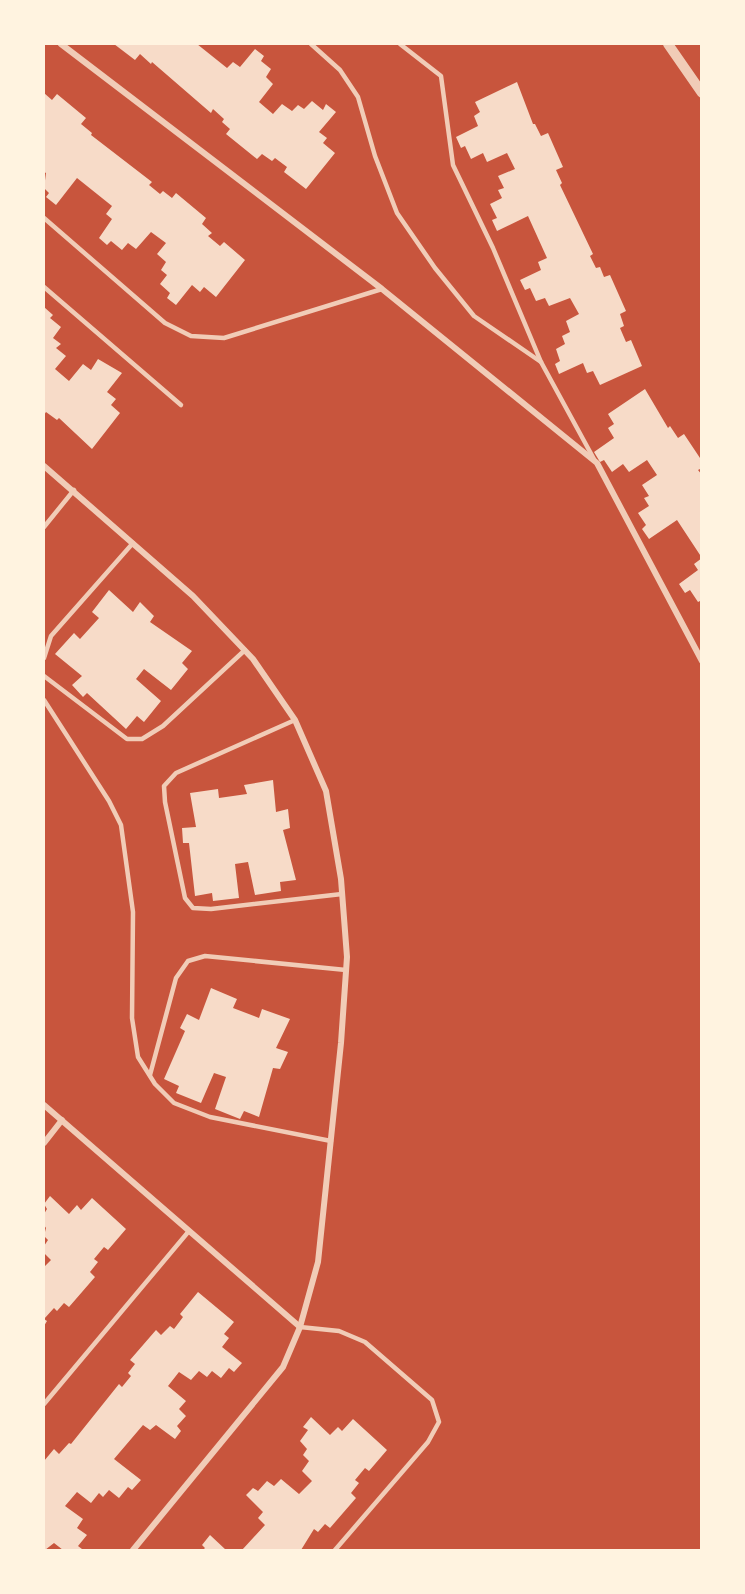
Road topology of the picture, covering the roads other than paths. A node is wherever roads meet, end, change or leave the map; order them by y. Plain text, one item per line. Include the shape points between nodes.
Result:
1 (61, 44) edge
2 (311, 44) edge
3 (400, 44) edge
4 (668, 44) edge
5 (702, 93) edge
6 (44, 218) edge
7 (44, 287) edge
8 (382, 289) junction
9 (541, 362) junction
10 (181, 405) dead end
11 (597, 463) junction
12 (44, 466) edge
13 (74, 490) junction
14 (44, 527) edge
15 (133, 542) junction
16 (245, 650) junction
17 (44, 658) edge
18 (702, 661) edge
19 (44, 676) edge
20 (44, 700) edge
21 (295, 720) junction
22 (342, 894) junction
23 (346, 970) junction
24 (150, 1075) junction
25 (44, 1105) edge
26 (62, 1120) junction
27 (331, 1141) junction
28 (44, 1143) edge
29 (189, 1231) junction
30 (300, 1327) junction
31 (44, 1404) edge
32 (132, 1551) edge
33 (335, 1551) edge

1 - 8 street
2 - 9 lane via 340,70 358,97 397,213 435,268 474,316
3 - 9 lane via 441,76 453,165
4 - 5 street
6 - 8 lane via 165,323 191,336 224,339
7 - 10 lane
8 - 11 street
9 - 11 lane
11 - 18 street
12 - 13 street
13 - 14 lane
13 - 15 street
15 - 16 street
15 - 17 lane via 51,636
16 - 19 lane via 163,726 142,739 127,739
16 - 21 street
20 - 24 lane via 121,825 133,912 132,1018 138,1057
21 - 22 street via 326,791
21 - 22 lane via 176,773 164,786 185,898 193,908 211,909
22 - 23 street
23 - 24 lane via 204,956 188,961 176,978
23 - 27 street
24 - 27 lane via 174,1103 210,1117
25 - 26 street
26 - 28 street
26 - 29 street
27 - 30 street via 318,1262
29 - 30 street
29 - 31 lane
30 - 32 street via 283,1367
30 - 33 lane via 339,1331 364,1342 432,1400 439,1422 428,1442

